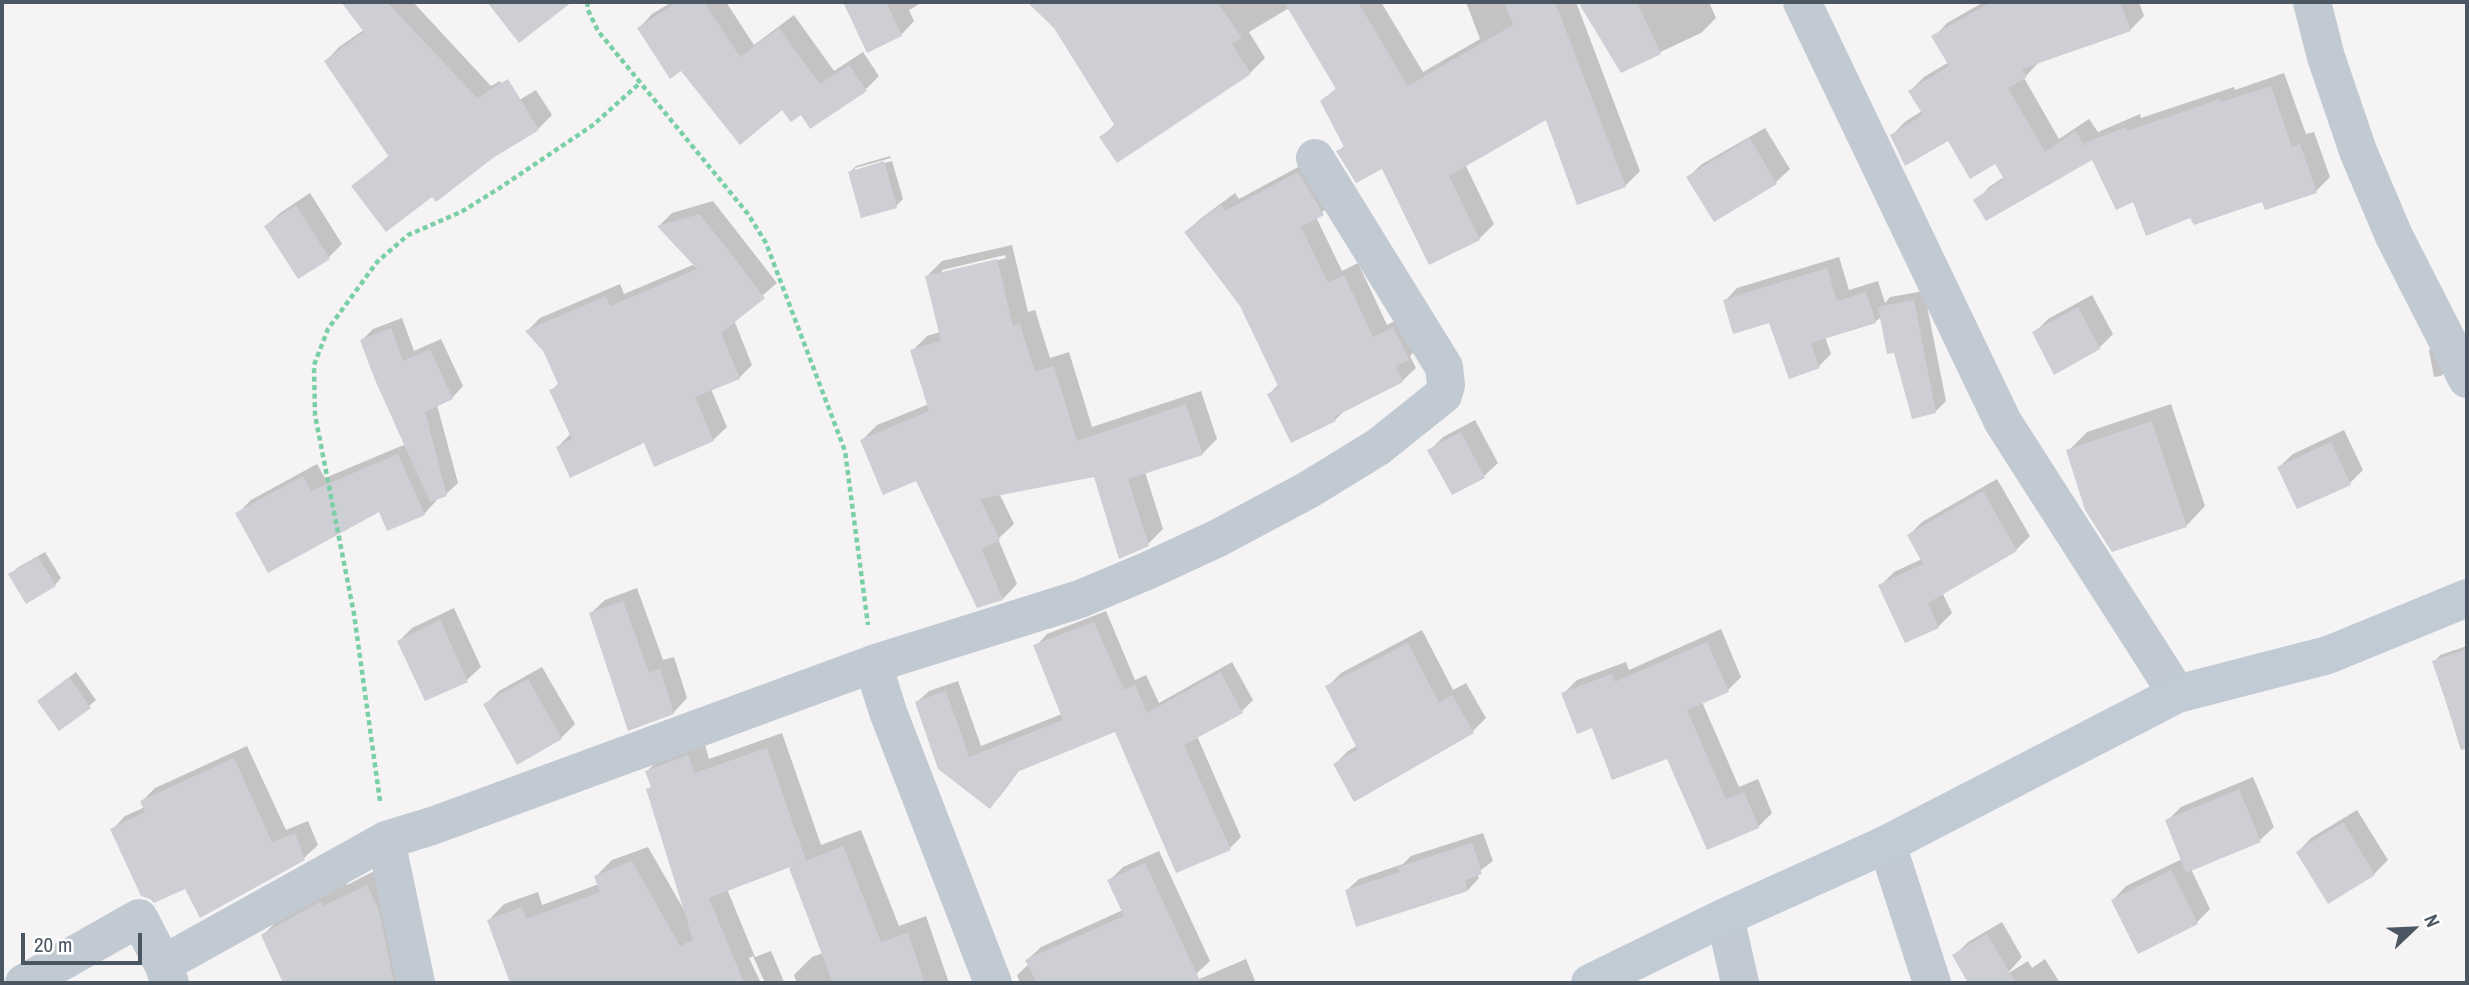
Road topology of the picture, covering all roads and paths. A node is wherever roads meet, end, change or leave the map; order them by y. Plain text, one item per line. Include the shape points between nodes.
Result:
1 (588, 2) edge
2 (1802, 2) edge
3 (2312, 2) edge
4 (640, 83) junction
5 (1315, 158) dead end
6 (2467, 379) edge
7 (2467, 598) edge
8 (873, 664) junction
9 (2177, 694) junction
10 (386, 840) junction
11 (1887, 844) junction
12 (1725, 917) junction
13 (167, 974) edge
14 (24, 983) edge
15 (416, 983) edge
16 (993, 983) edge
17 (1590, 983) edge
18 (1740, 983) edge
19 (1932, 983) edge

1 - 4 path via 598,31
2 - 9 street via 2003,422
3 - 6 street via 2363,163 2394,236
4 - 8 path via 748,214 766,243 845,451
4 - 10 path via 593,125 498,190 408,235 377,262 328,329 314,365 315,415 354,614
5 - 8 street via 1444,367 1443,395 1378,447 1218,538 1080,599
7 - 9 street via 2328,655
8 - 10 street
8 - 16 street
9 - 11 street
10 - 13 street
10 - 15 street
11 - 12 street
11 - 19 street
12 - 17 street
12 - 18 street
13 - 14 street via 139,918

